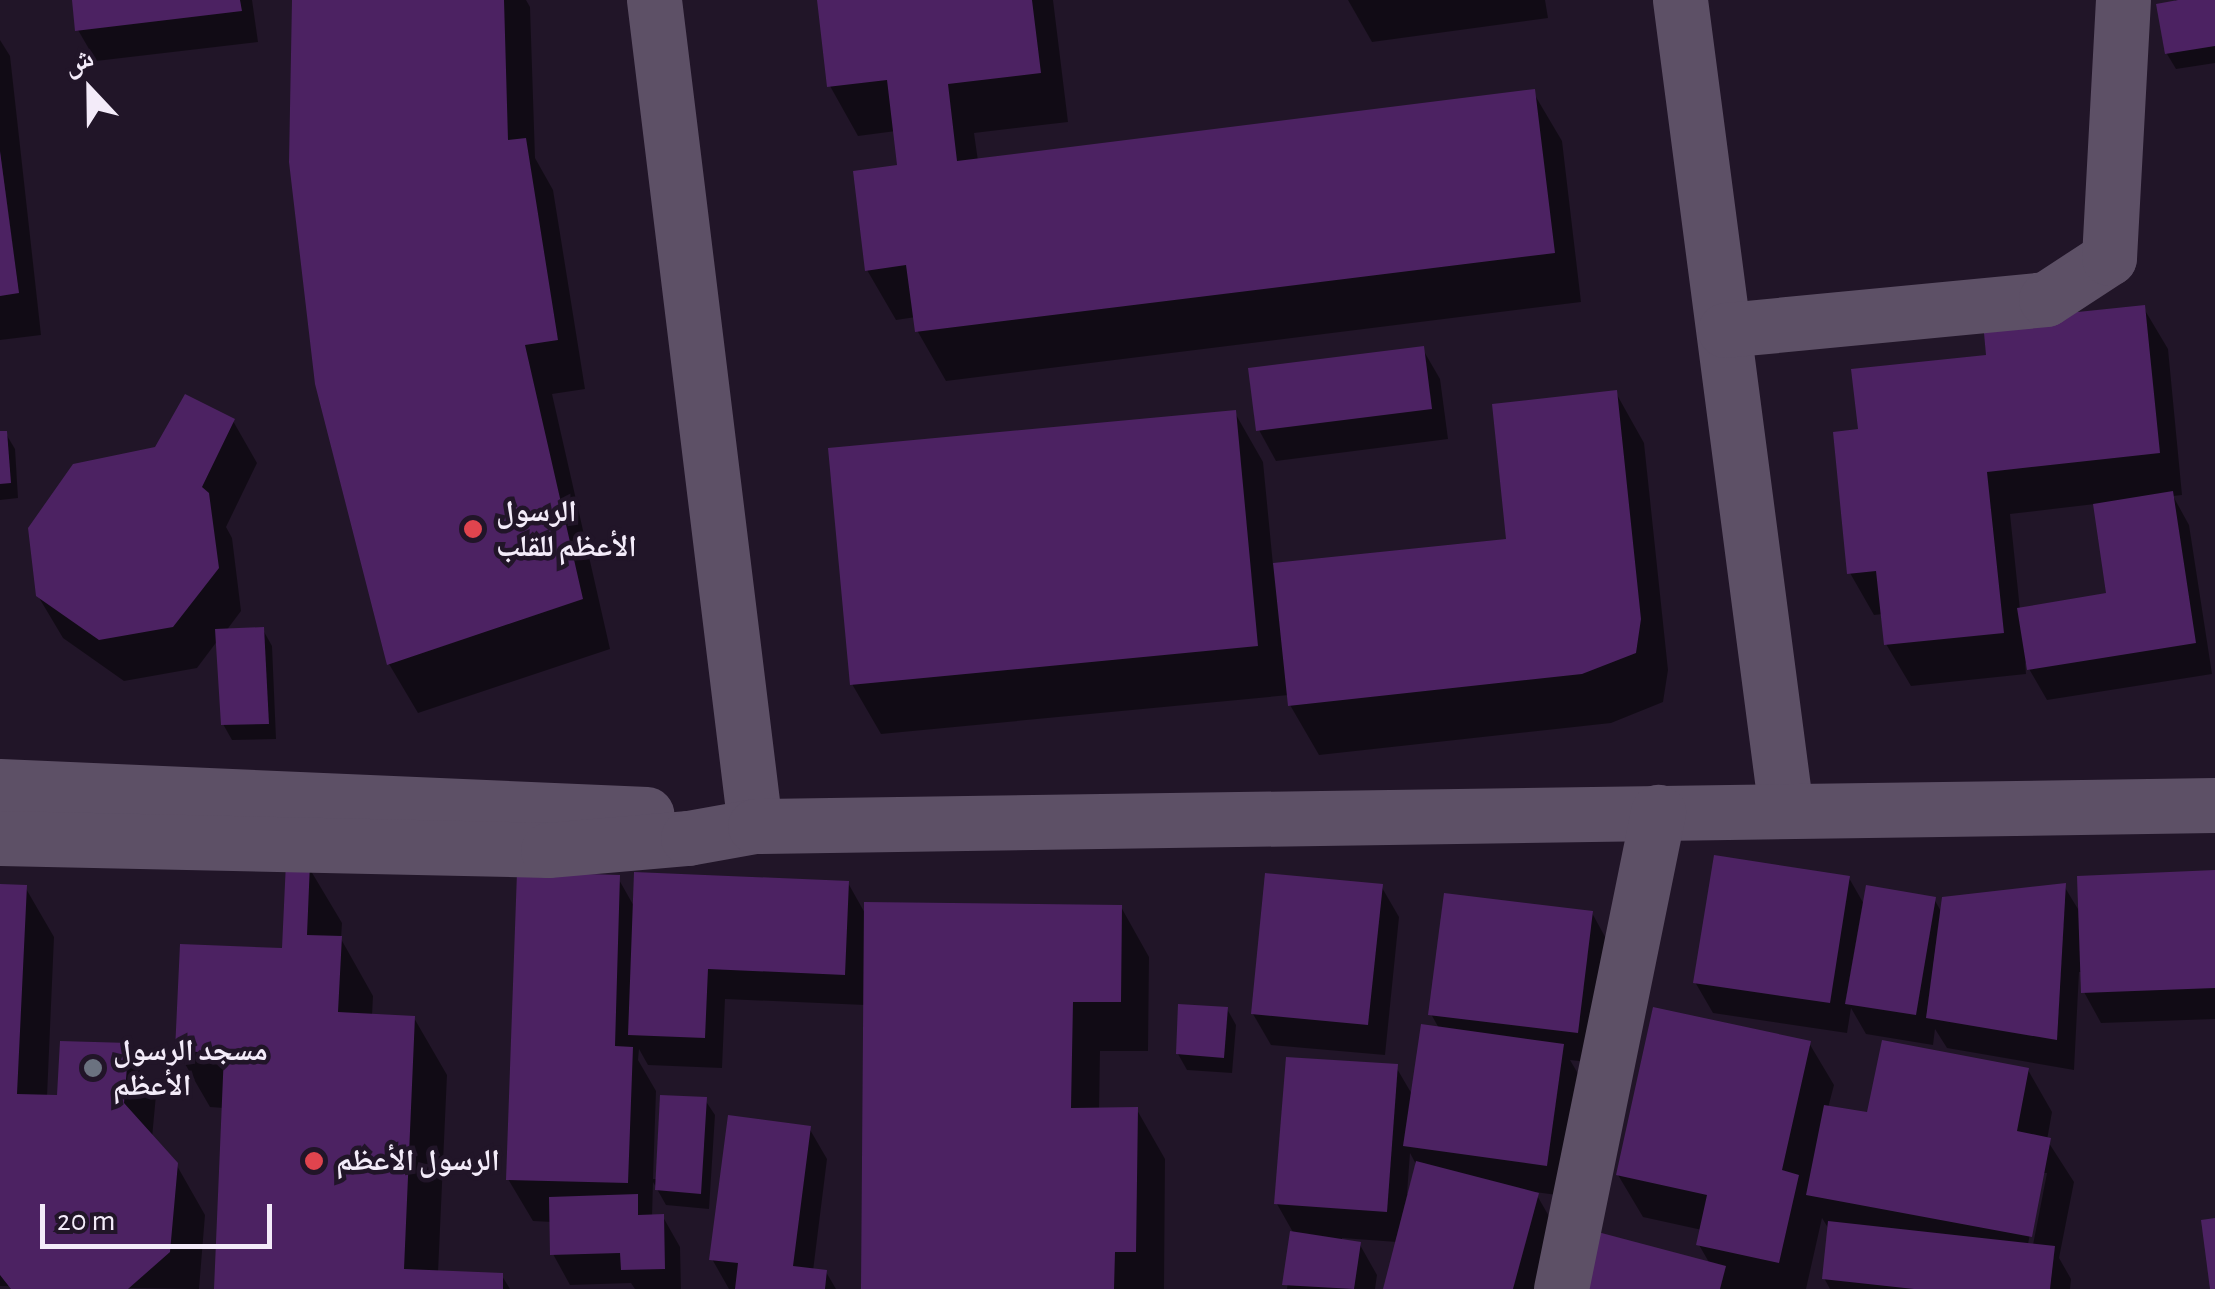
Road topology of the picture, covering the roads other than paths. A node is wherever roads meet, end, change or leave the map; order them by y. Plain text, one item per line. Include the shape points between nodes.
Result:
1 (654, 0) edge
2 (1680, 0) edge
3 (2122, 0) edge
4 (1724, 330) junction
5 (0, 786) edge
6 (2215, 805) edge
7 (1786, 811) junction
8 (1658, 812) junction
9 (749, 826) junction
10 (0, 838) edge
11 (1561, 1289) edge

1 - 9 street
2 - 4 street
3 - 4 street via 2109,258 2046,299
4 - 7 street
5 - 9 street via 616,812
6 - 7 street
7 - 8 street
8 - 9 street
8 - 11 street
9 - 10 street via 548,850

